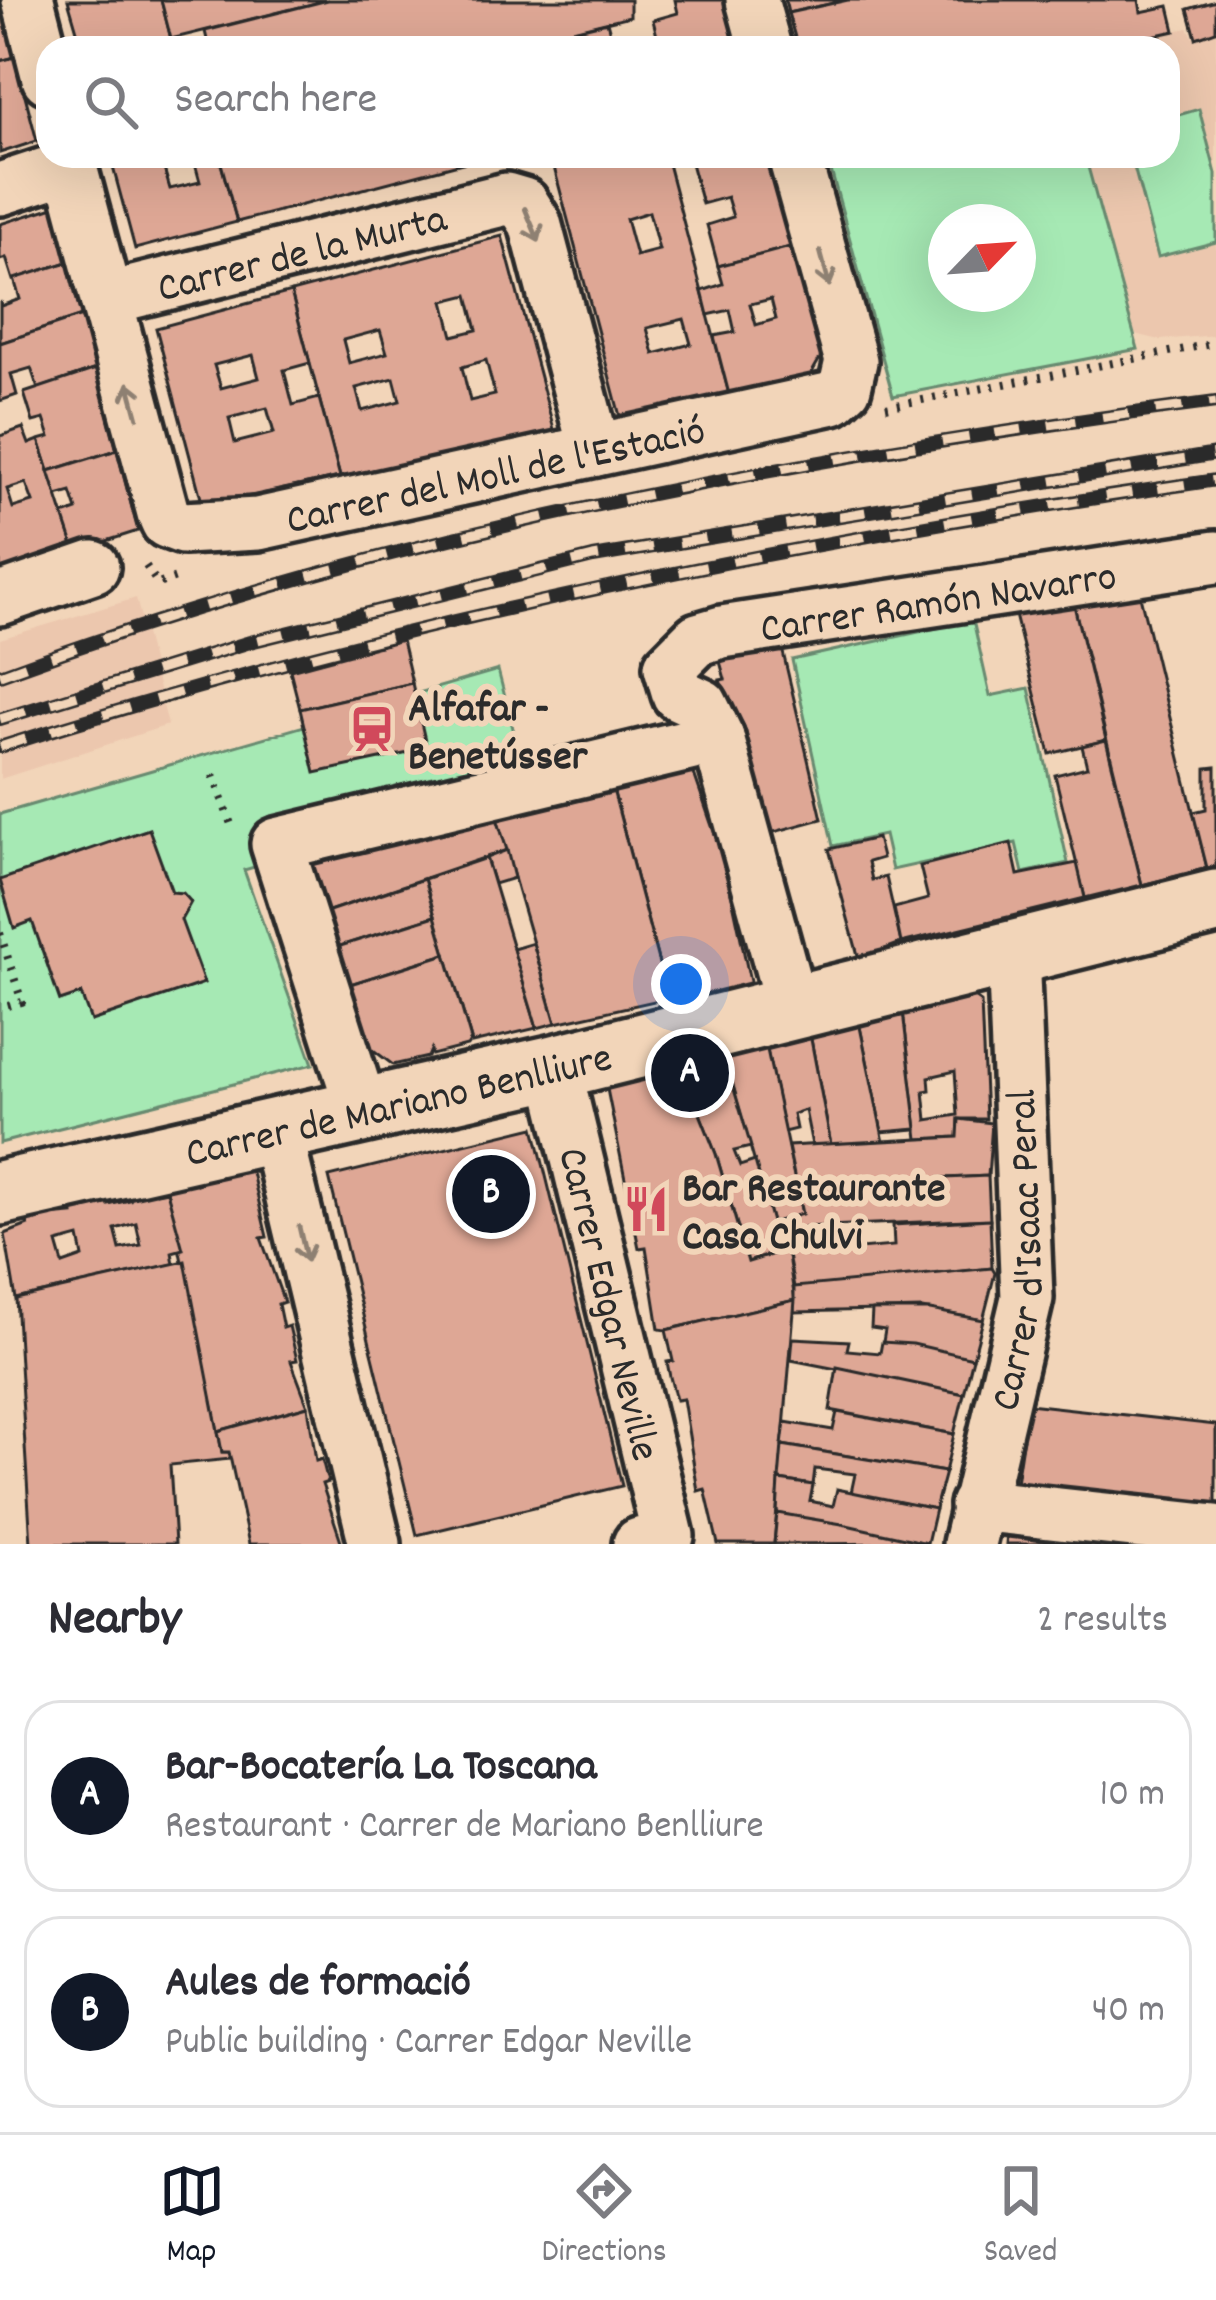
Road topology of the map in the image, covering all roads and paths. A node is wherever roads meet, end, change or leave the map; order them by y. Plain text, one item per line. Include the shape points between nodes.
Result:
1 (28, 0) edge
2 (752, 0) edge
3 (37, 36) edge
4 (762, 36) edge
5 (52, 168) edge
6 (71, 168) edge
7 (797, 168) edge
8 (0, 189) edge
9 (106, 299) junction
10 (1216, 343) edge
11 (850, 398) junction
12 (595, 450) junction
13 (1216, 557) edge
14 (93, 567) dead end
15 (0, 598) edge
16 (718, 738) junction
17 (1216, 902) edge
18 (0, 933) edge
19 (1013, 951) junction
20 (792, 1008) junction
21 (0, 1009) edge
22 (555, 1067) junction
23 (362, 1110) junction
24 (276, 1131) junction
25 (0, 1193) edge
26 (972, 1524) edge
27 (1216, 1532) edge
28 (654, 1540) edge
29 (375, 1544) edge

1 - 3 street
2 - 4 street
5 - 8 street
6 - 9 street
7 -> 11 street via 851,361
12 -> 9 street, Carrer del Moll de l'Estació via 257,524 183,529 167,522
9 -> 12 street, Carrer de la Murta via 506,199 523,204 535,223
10 - 11 path via 889,408
11 - 12 street, Carrer del Moll de l'Estació
13 - 16 street, Carrer Ramón Navarro via 698,639 670,667 678,694 702,705
14 - 15 street
16 - 20 street
16 - 23 street via 277,844
17 - 19 street, Carrer de Mariano Benlliure
18 - 21 path via 22,1002
19 - 20 street, Carrer de Mariano Benlliure
19 - 26 street, Carrer d'Isaac Peral via 1027,1298
20 - 22 street, Carrer de Mariano Benlliure
22 - 23 street, Carrer de Mariano Benlliure
22 - 28 street, Carrer Edgar Neville
23 - 24 street, Carrer de Mariano Benlliure
24 - 25 street, Carrer de Mariano Benlliure
24 -> 29 street
26 - 27 street

